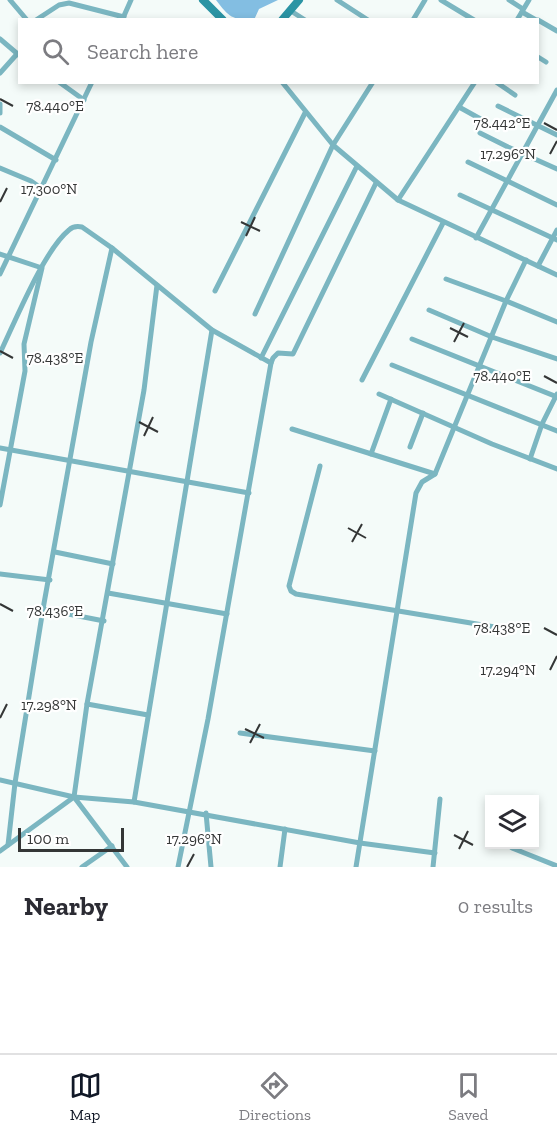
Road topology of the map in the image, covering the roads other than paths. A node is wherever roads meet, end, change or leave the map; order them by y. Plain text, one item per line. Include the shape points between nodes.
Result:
1 (10, 0) edge
2 (131, 0) edge
3 (203, 0) edge
4 (299, 0) edge
5 (337, 0) edge
6 (425, 0) edge
7 (441, 0) edge
8 (508, 0) edge
9 (529, 0) edge
10 (291, 11) junction
11 (523, 11) junction
12 (25, 18) edge
13 (39, 18) edge
14 (123, 18) edge
15 (221, 18) edge
16 (284, 18) edge
17 (302, 18) edge
18 (365, 18) edge
19 (414, 18) edge
20 (471, 18) edge
21 (518, 18) edge
22 (534, 18) edge
23 (539, 21) edge
24 (557, 31) edge
25 (0, 39) edge
26 (18, 55) edge
27 (539, 58) edge
28 (546, 62) dead end
29 (0, 73) edge
30 (62, 84) edge
31 (91, 84) edge
32 (284, 84) edge
33 (372, 84) edge
34 (474, 84) edge
35 (499, 84) edge
36 (557, 90) edge
37 (515, 95) dead end
38 (555, 99) edge
39 (84, 100) junction
40 (0, 104) edge
41 (498, 106) dead end
42 (459, 107) junction
43 (305, 112) junction
44 (0, 113) edge
45 (486, 122) dead end
46 (538, 126) junction
47 (0, 127) edge
48 (480, 133) dead end
49 (557, 135) edge
50 (333, 145) junction
51 (523, 154) junction
52 (56, 160) junction
53 (468, 162) dead end
54 (357, 166) junction
55 (0, 168) edge
56 (557, 169) edge
57 (508, 182) junction
58 (376, 183) junction
59 (41, 188) junction
60 (460, 195) dead end
61 (398, 200) junction
62 (557, 205) edge
63 (493, 210) junction
64 (443, 223) junction
65 (557, 230) edge
66 (476, 238) junction
67 (555, 239) edge
68 (112, 248) junction
69 (0, 254) edge
70 (8, 256) junction
71 (526, 260) junction
72 (538, 266) junction
73 (42, 267) junction
74 (0, 274) edge
75 (557, 275) edge
76 (446, 279) dead end
77 (157, 285) junction
78 (215, 291) dead end
79 (506, 301) junction
80 (429, 310) dead end
81 (255, 314) dead end
82 (557, 322) edge
83 (212, 330) junction
84 (492, 337) junction
85 (412, 339) dead end
86 (0, 353) edge
87 (261, 358) junction
88 (557, 359) edge
89 (271, 363) junction
90 (392, 366) dead end
91 (479, 368) junction
92 (362, 380) dead end
93 (379, 394) dead end
94 (556, 395) edge
95 (468, 397) junction
96 (391, 399) junction
97 (423, 413) junction
98 (542, 424) junction
99 (455, 426) junction
100 (292, 429) dead end
101 (557, 431) edge
102 (410, 447) dead end
103 (0, 448) edge
104 (9, 449) junction
105 (371, 454) junction
106 (530, 459) junction
107 (70, 460) junction
108 (320, 466) dead end
109 (557, 469) edge
110 (129, 471) junction
111 (435, 474) junction
112 (188, 482) junction
113 (249, 493) junction
114 (0, 505) edge
115 (55, 552) junction
116 (113, 564) junction
117 (0, 574) edge
118 (50, 580) junction
119 (108, 593) junction
120 (168, 603) junction
121 (43, 609) junction
122 (397, 611) junction
123 (227, 614) junction
124 (104, 621) junction
125 (507, 629) dead end
126 (87, 704) junction
127 (148, 715) junction
128 (240, 733) dead end
129 (375, 751) junction
130 (0, 780) edge
131 (15, 783) junction
132 (74, 797) junction
133 (440, 799) dead end
134 (134, 802) junction
135 (188, 812) junction
136 (206, 813) junction
137 (285, 829) junction
138 (360, 843) junction
139 (8, 846) junction
140 (112, 846) junction
141 (514, 849) edge
142 (0, 851) edge
143 (435, 853) junction
144 (557, 866) edge
145 (82, 867) edge
146 (127, 867) edge
147 (178, 867) edge
148 (211, 867) edge
149 (280, 867) edge
150 (356, 867) edge
151 (433, 867) edge

1 - 12 street
2 - 14 street
3 - 15 street
4 - 10 street
5 - 18 street
6 - 19 street
7 - 20 street
8 - 11 street
9 - 11 street
10 - 16 street
10 - 17 street
11 - 21 street
11 - 22 street
13 - 14 street via 69,3
23 - 24 street
25 - 26 street
26 - 29 street
27 - 28 street
30 - 39 street
31 - 39 street
32 - 43 street
33 - 50 street
34 - 42 street
35 - 37 street
36 - 38 street
38 - 46 street
39 - 52 street
40 - 44 street
41 - 46 street
42 - 45 street
42 - 61 street
43 - 50 street
43 - 78 street
46 - 49 street
46 - 51 street
47 - 52 street
48 - 51 street
50 - 54 street
50 - 81 street
51 - 56 street
51 - 57 street
52 - 59 street
53 - 57 street
54 - 58 street
54 - 87 street
55 - 59 street
57 - 62 street
57 - 63 street
58 - 61 street
58 - 89 street via 296,350 289,355 278,353
59 - 70 street
60 - 63 street
61 - 64 street
63 - 66 street
63 - 67 street
64 - 66 street
64 - 92 street
65 - 67 street
66 - 71 street
67 - 72 street
68 - 73 street via 77,226 65,234
68 - 77 street
68 - 107 street
69 - 70 street
70 - 73 street
70 - 74 street
71 - 72 street
71 - 79 street
72 - 75 street
73 - 86 street
73 - 104 street via 24,345 25,370
76 - 79 street
77 - 83 street
77 - 110 street
79 - 82 street
79 - 84 street
80 - 84 street
83 - 87 street
83 - 112 street
84 - 88 street
84 - 91 street
85 - 91 street
87 - 89 street
89 - 113 street
90 - 95 street
91 - 94 street
91 - 95 street
93 - 96 street
94 - 98 street
95 - 98 street
95 - 99 street
96 - 97 street
96 - 105 street
97 - 99 street
97 - 102 street
98 - 101 street
98 - 106 street
99 - 106 street
99 - 111 street
100 - 105 street
103 - 104 street
104 - 107 street
104 - 114 street
105 - 111 street
106 - 109 street
107 - 110 street
107 - 115 street
108 - 122 street via 289,586 291,591
110 - 112 street
110 - 116 street
111 - 122 street via 422,482 416,493
112 - 113 street
112 - 120 street
113 - 123 street
115 - 116 street
115 - 118 street
116 - 119 street
117 - 118 street
118 - 121 street
119 - 120 street
119 - 124 street
120 - 123 street
120 - 127 street
121 - 124 street
121 - 131 street
122 - 125 street
122 - 129 street
123 - 135 street
124 - 126 street
126 - 127 street
126 - 132 street
127 - 134 street
128 - 129 street
129 - 138 street
130 - 131 street
131 - 132 street
131 - 139 street
132 - 134 street
132 - 139 street
132 - 140 street
133 - 143 street
134 - 135 street
135 - 136 street
135 - 147 street
136 - 137 street
136 - 148 street
137 - 138 street
137 - 149 street
138 - 143 street
138 - 150 street
139 - 142 street
140 - 145 street
140 - 146 street
141 - 144 street
143 - 151 street

